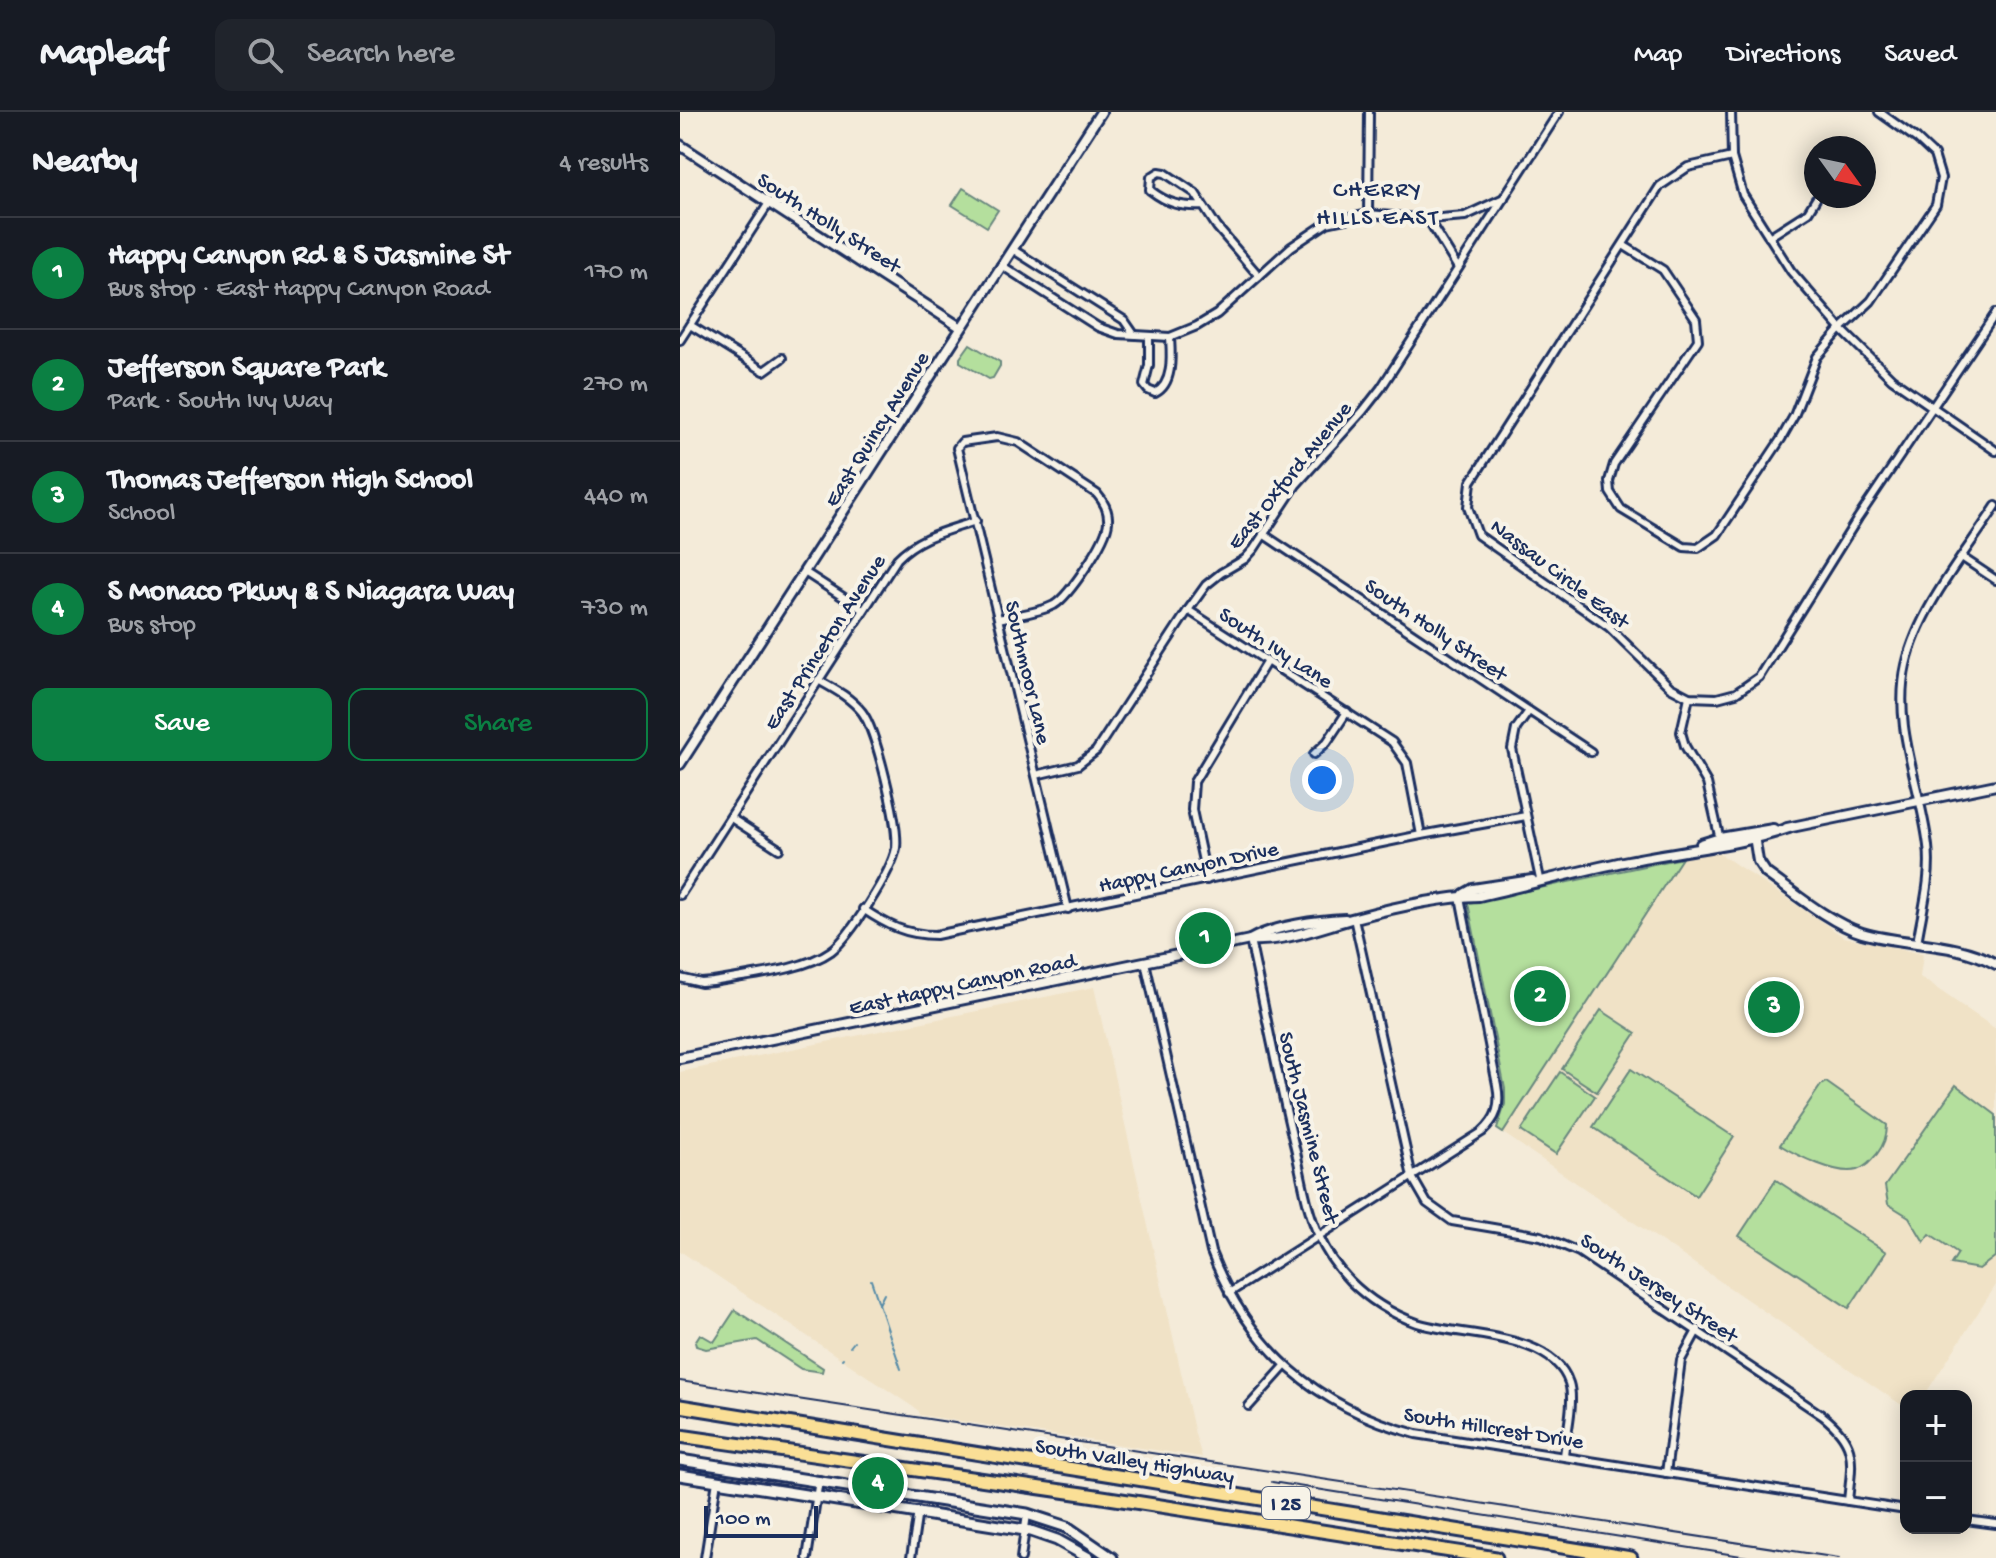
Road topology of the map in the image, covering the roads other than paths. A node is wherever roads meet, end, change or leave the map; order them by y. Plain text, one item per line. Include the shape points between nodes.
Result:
1 (1101, 112) edge
2 (1369, 112) edge
3 (1559, 112) edge
4 (1731, 112) edge
5 (1879, 112) edge
6 (680, 145) edge
7 (1732, 157) junction
8 (1504, 198) junction
9 (769, 203) junction
10 (1203, 206) junction
11 (1810, 208) edge
12 (1368, 214) junction
13 (1428, 219) junction
14 (1769, 237) junction
15 (1623, 245) junction
16 (1011, 248) junction
17 (1001, 265) junction
18 (1458, 268) junction
19 (1259, 276) junction
20 (1996, 313) edge
21 (690, 325) junction
22 (960, 327) junction
23 (1841, 329) junction
24 (1133, 333) junction
25 (1149, 337) junction
26 (1170, 337) junction
27 (680, 340) edge
28 (782, 358) dead end
29 (1932, 408) junction
30 (1996, 451) edge
31 (1996, 506) edge
32 (976, 521) junction
33 (1263, 534) junction
34 (1963, 558) junction
35 (806, 573) junction
36 (1996, 580) edge
37 (863, 610) junction
38 (1188, 610) junction
39 (999, 619) junction
40 (1267, 661) junction
41 (818, 680) junction
42 (1689, 697) junction
43 (1529, 711) junction
44 (1347, 712) junction
45 (1591, 752) dead end
46 (1314, 754) dead end
47 (680, 764) edge
48 (1036, 775) junction
49 (1996, 785) edge
50 (1921, 800) junction
51 (1526, 816) junction
52 (731, 818) junction
53 (1421, 835) junction
54 (1754, 836) junction
55 (1721, 842) junction
56 (779, 849) dead end
57 (1540, 879) junction
58 (1207, 880) junction
59 (680, 895) edge
60 (1460, 897) junction
61 (863, 909) junction
62 (1068, 909) junction
63 (1354, 918) junction
64 (1250, 940) junction
65 (1917, 943) junction
66 (1145, 962) junction
67 (1996, 964) edge
68 (680, 978) edge
69 (680, 1058) edge
70 (1412, 1177) junction
71 (1319, 1236) junction
72 (1229, 1293) junction
73 (1698, 1329) junction
74 (1285, 1366) junction
75 (680, 1406) edge
76 (1249, 1406) dead end
77 (680, 1436) edge
78 (1564, 1456) junction
79 (680, 1460) edge
80 (1666, 1473) junction
81 (680, 1475) edge
82 (819, 1480) junction
83 (717, 1481) junction
84 (816, 1496) junction
85 (1848, 1501) junction
86 (1900, 1509) edge
87 (918, 1511) junction
88 (1027, 1514) junction
89 (1972, 1521) edge
90 (1996, 1524) edge
91 (1025, 1530) junction
92 (705, 1558) edge
93 (807, 1558) edge
94 (911, 1558) edge
95 (1021, 1558) edge
96 (1089, 1558) edge
97 (1112, 1558) edge
98 (1496, 1558) edge
99 (1631, 1558) edge

1 - 16 street, East Quincy Avenue
2 - 12 street
3 - 8 street, East Oxford Avenue
4 - 7 street
5 - 23 street via 1934,155 1941,191 1882,287
6 - 9 street, South Holly Street
7 - 14 street via 1743,195
7 - 15 street, Nassau Circle East via 1688,167 1667,179
8 - 13 street via 1465,216
8 - 18 street, East Oxford Avenue
9 - 21 street
9 - 22 street, South Holly Street
10 - 10 street via 1195,193 1165,173 1151,177 1150,190 1169,203
10 - 19 street
11 - 14 street
12 - 13 street
12 - 19 street via 1311,232
13 - 18 street
14 - 23 street
15 - 23 street via 1663,270 1696,319 1698,340 1614,464 1610,492 1621,509 1684,547 1698,548 1717,535 1787,427 1817,357
15 - 42 street, Nassau Circle East via 1471,482 1468,507 1478,535 1609,627 1670,687
16 - 17 street, East Quincy Avenue
16 - 24 street via 1124,320
17 - 22 street, East Quincy Avenue
17 - 24 street via 1098,327
18 - 33 street, East Oxford Avenue via 1381,388 1296,485
19 - 26 street via 1217,314
20 - 29 street
21 - 27 street
21 - 28 street via 764,371
22 - 35 street, East Quincy Avenue
23 - 29 street via 1892,379
24 - 25 street
25 - 26 street
25 - 26 street via 1144,385 1155,393 1168,373
29 - 30 street
29 - 42 street via 1759,677 1725,697
31 - 34 street
32 - 37 street, East Princeton Avenue via 931,535 903,552
32 - 39 street, Southmoor Lane
32 - 39 street, Southmoor Lane via 958,445 997,437 1018,442 1097,494 1108,516 1105,535 1065,597 1051,606
33 - 38 street, East Oxford Avenue via 1245,559 1209,581
33 - 43 street, South Holly Street
34 - 36 street
34 - 50 street via 1918,629 1903,680 1903,723
35 - 37 street
35 - 47 street, East Quincy Avenue
37 - 41 street, East Princeton Avenue
38 - 40 street, South Ivy Lane
38 - 48 street, East Oxford Avenue via 1096,751 1078,765
39 - 48 street, Southmoor Lane
40 - 44 street, South Ivy Lane
40 - 58 street via 1194,782 1192,810
41 - 52 street, East Princeton Avenue
41 - 61 street via 856,704 872,728 895,825 894,856
42 - 55 street via 1681,732 1707,783
43 - 45 street, South Holly Street
43 - 51 street via 1512,749
44 - 46 street, South Ivy Lane
44 - 53 street, South Ivy Lane via 1392,742 1407,763
48 - 62 street, Southmoor Lane
49 - 50 street, East Happy Canyon Road
50 - 54 street, East Happy Canyon Road
50 - 65 street via 1929,866
51 - 53 street, Happy Canyon Drive
51 - 57 street
52 - 56 street
52 - 59 street, East Princeton Avenue
53 - 58 street, Happy Canyon Drive
54 - 55 street, East Happy Canyon Road
54 - 65 street via 1766,873 1843,925 1867,935
55 - 57 street, East Happy Canyon Road
57 - 60 street, East Happy Canyon Road via 1473,889
58 - 62 street, Happy Canyon Drive
60 - 63 street, East Happy Canyon Road
60 - 70 street via 1500,1100 1496,1116 1482,1132
61 - 62 street, Happy Canyon Drive via 895,929 924,935
61 - 68 street via 841,942 818,959 713,982
63 - 64 street, East Happy Canyon Road
63 - 70 street, South Jersey Street
64 - 66 street, East Happy Canyon Road
64 - 71 street, South Jasmine Street via 1287,1117
65 - 67 street via 1967,952
66 - 69 street, East Happy Canyon Road
66 - 72 street, South Hillcrest Drive via 1206,1233
70 - 71 street
70 - 73 street, South Jersey Street via 1427,1203 1452,1221 1554,1240 1594,1260
71 - 72 street
71 - 78 street, South Jasmine Street via 1350,1281 1399,1316 1518,1342 1552,1361 1569,1382 1571,1394
72 - 74 street, South Hillcrest Drive
73 - 80 street via 1681,1360
73 - 85 street, South Jersey Street via 1843,1434 1852,1457
74 - 76 street
74 - 78 street, South Hillcrest Drive via 1342,1408 1395,1428
75 - 99 highway, South Valley Highway / I 25
77 - 98 highway, South Valley Highway / I 25
78 - 80 street, South Hillcrest Drive
79 - 82 main road
80 - 85 street, South Hillcrest Drive
81 - 83 main road
82 - 84 street
82 - 88 main road
83 - 84 main road
83 - 92 street
84 - 87 main road
84 - 93 street
85 - 86 street, South Hillcrest Drive
87 - 91 main road
87 - 94 street
88 - 91 street
88 - 97 main road via 1067,1527
89 - 90 street
91 - 95 street
91 - 96 main road

